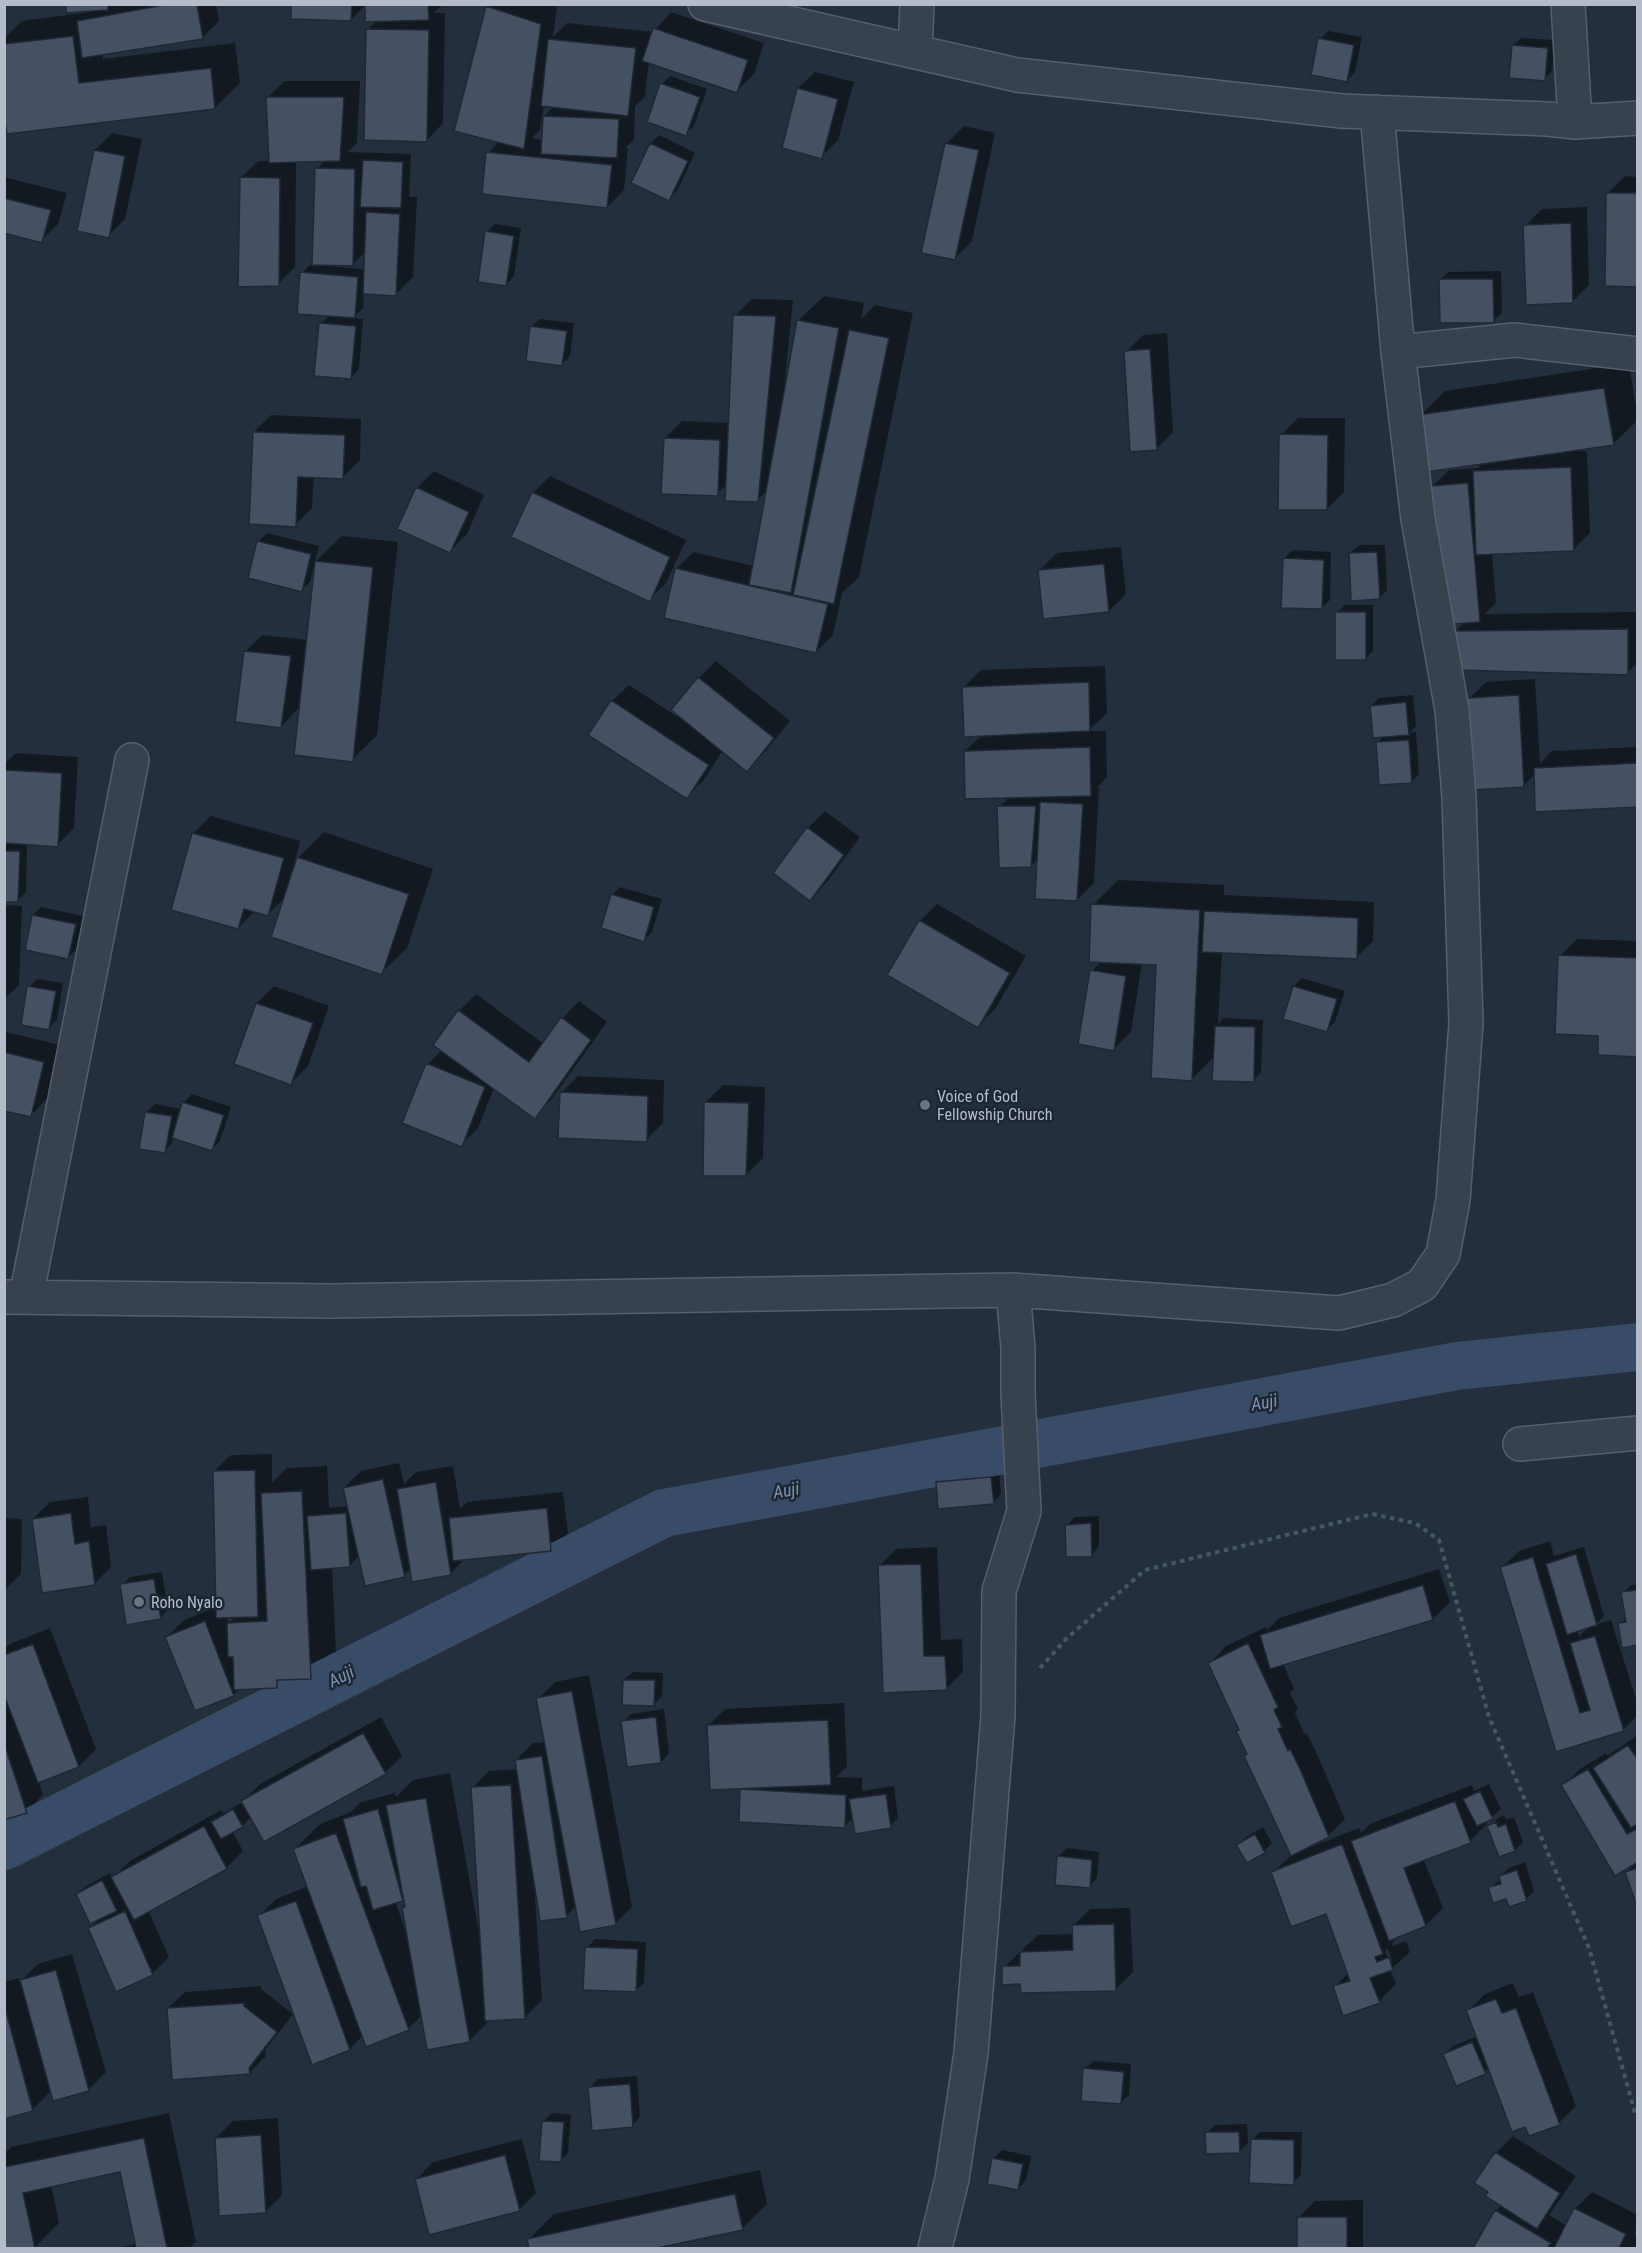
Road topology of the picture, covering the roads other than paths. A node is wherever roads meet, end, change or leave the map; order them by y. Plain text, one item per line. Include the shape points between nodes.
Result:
1 (705, 4) edge
2 (917, 4) edge
3 (1568, 4) edge
4 (915, 51) junction
5 (1377, 112) junction
6 (1638, 118) edge
7 (1575, 122) junction
8 (1398, 352) junction
9 (1638, 354) edge
10 (132, 760) dead end
11 (1013, 1290) junction
12 (15, 1297) edge
13 (1638, 1433) edge
14 (1520, 1444) dead end
15 (935, 2248) edge

1 - 4 street
2 - 4 street
3 - 7 street
4 - 5 street via 1017,75
5 - 7 street
5 - 8 street
6 - 7 street
8 - 9 street via 1515,340
8 - 11 street via 1418,519 1452,710 1460,797 1466,1023 1453,1200 1443,1254 1422,1286 1394,1300 1339,1313
10 - 12 street
11 - 12 street via 330,1301
11 - 15 street via 1024,1511 999,1591 998,1716 971,2053 954,2168
13 - 14 street

